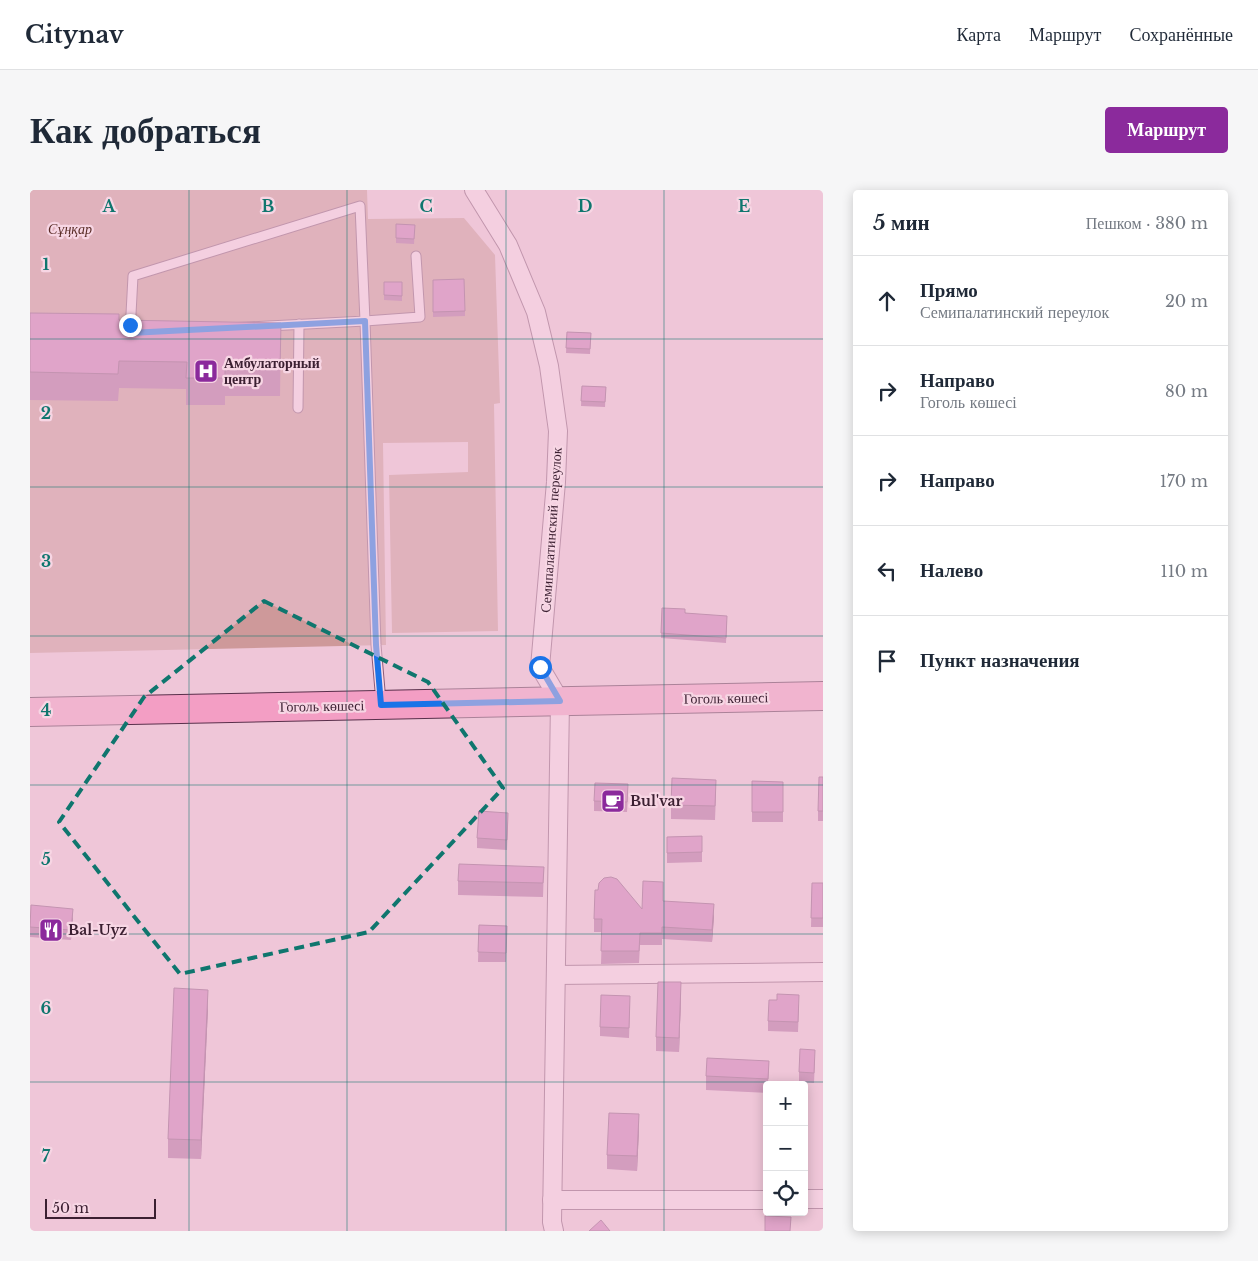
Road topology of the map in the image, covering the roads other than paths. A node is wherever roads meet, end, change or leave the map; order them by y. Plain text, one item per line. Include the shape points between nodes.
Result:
1 (474, 190) edge
2 (416, 256) dead end
3 (365, 321) junction
4 (299, 324) junction
5 (120, 333) edge
6 (130, 333) junction
7 (298, 408) dead end
8 (823, 696) edge
9 (560, 701) junction
10 (381, 705) junction
11 (30, 712) edge
12 (823, 972) edge
13 (556, 975) junction
14 (823, 1199) edge
15 (552, 1200) junction
16 (763, 1200) edge
17 (808, 1200) edge
18 (554, 1231) edge

1 - 9 street, Семипалатинский переулок via 508,245 536,312 549,366 558,431 540,667
2 - 3 lane via 420,317
3 - 4 lane
3 - 6 lane via 360,206 133,276
3 - 10 lane
4 - 6 lane
4 - 7 lane
5 - 6 lane
8 - 9 main road, Гоголь көшесі
9 - 10 main road, Гоголь көшесі
9 - 13 street
10 - 11 main road, Гоголь көшесі
12 - 13 street
13 - 15 street
14 - 17 street
15 - 16 street
15 - 18 street

